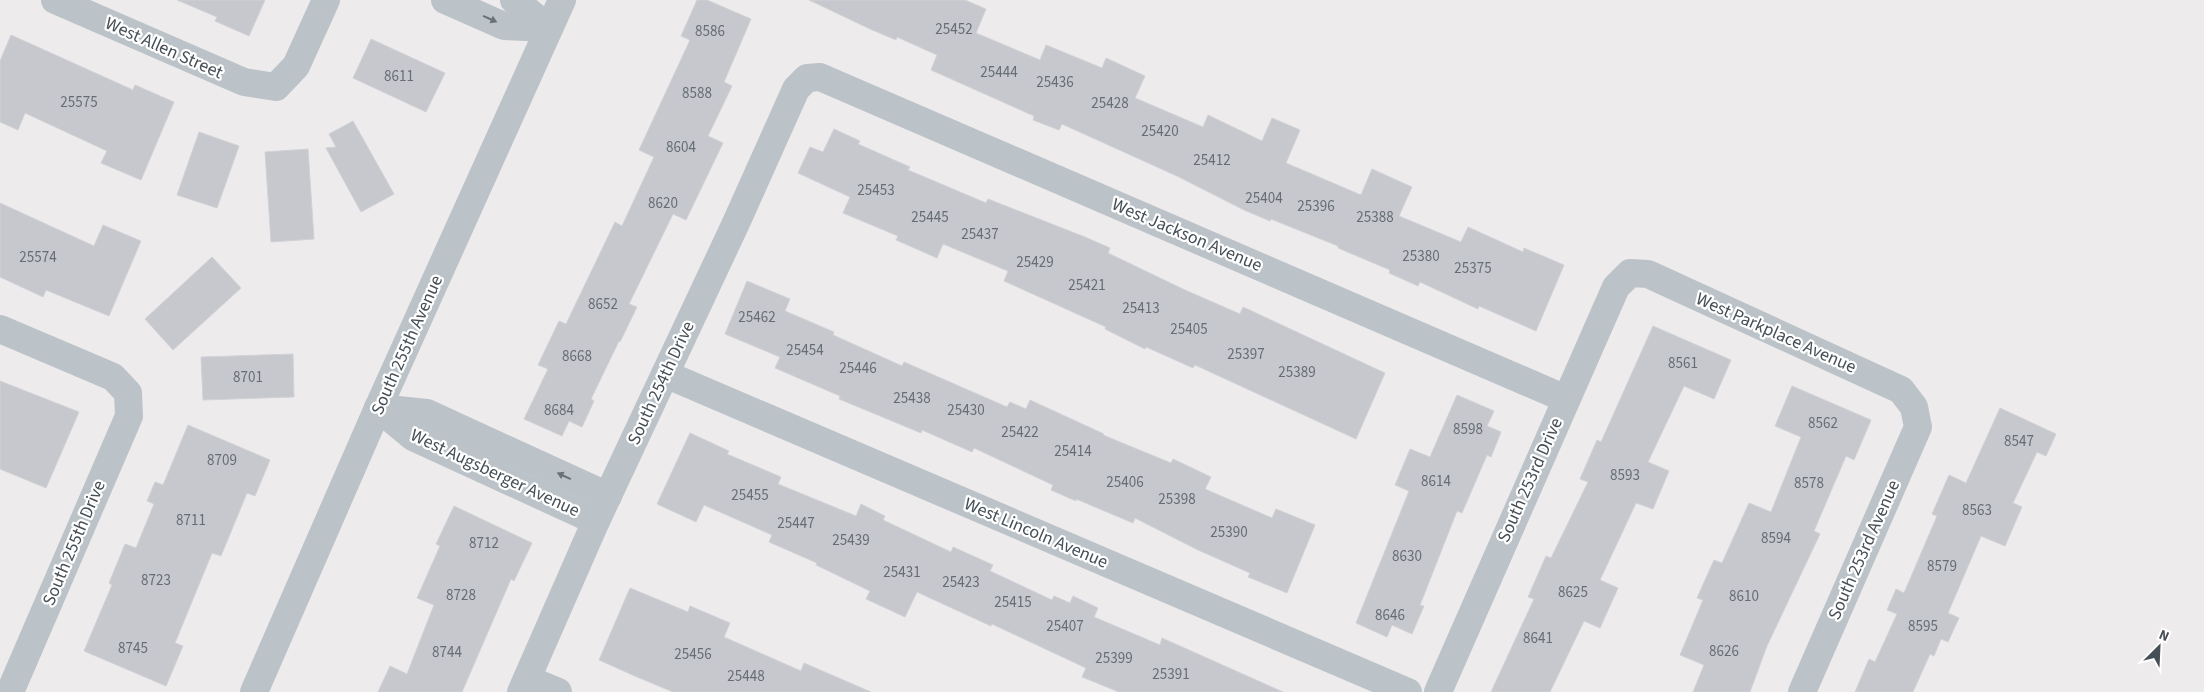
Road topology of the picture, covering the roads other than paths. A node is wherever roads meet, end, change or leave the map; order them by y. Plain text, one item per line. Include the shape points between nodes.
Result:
1 (55, 0) edge
2 (326, 0) edge
3 (446, 0) edge
4 (514, 0) edge
5 (562, 0) edge
6 (550, 28) junction
7 (807, 78) joint
8 (1630, 273) joint
9 (0, 329) edge
10 (665, 374) junction
11 (1566, 399) junction
12 (1914, 407) joint
13 (378, 408) junction
14 (608, 496) junction
15 (596, 521) junction
16 (524, 685) edge
17 (0, 690) edge
18 (4, 692) edge
19 (10, 692) edge
20 (254, 692) edge
21 (558, 692) edge
22 (1408, 692) edge
23 (1438, 692) edge
24 (1802, 692) edge

1 - 2 street, West Allen Street via 244,82 276,87 296,66
3 -> 6 street via 504,26
4 - 6 street
5 - 6 street, South 255th Avenue
6 - 13 street, South 255th Avenue
7 - 10 street, South 254th Drive via 796,89
7 - 11 street, West Jackson Avenue via 820,77
8 - 11 street, South 253rd Drive via 1616,287
8 - 12 street, West Parkplace Avenue via 1648,274 1901,390
9 - 19 street, South 255th Drive via 113,378 128,393 129,416
10 - 14 street, South 254th Drive
10 - 22 street, West Lincoln Avenue
11 - 23 street, South 253rd Drive
12 - 24 street, South 253rd Avenue via 1918,427
14 -> 13 street, West Augsberger Avenue via 427,413
13 - 15 street, West Augsberger Avenue via 413,437
13 - 20 street, South 255th Avenue
14 - 15 street, South 254th Drive
15 - 16 street, South 254th Drive
16 - 21 street
17 - 18 street

